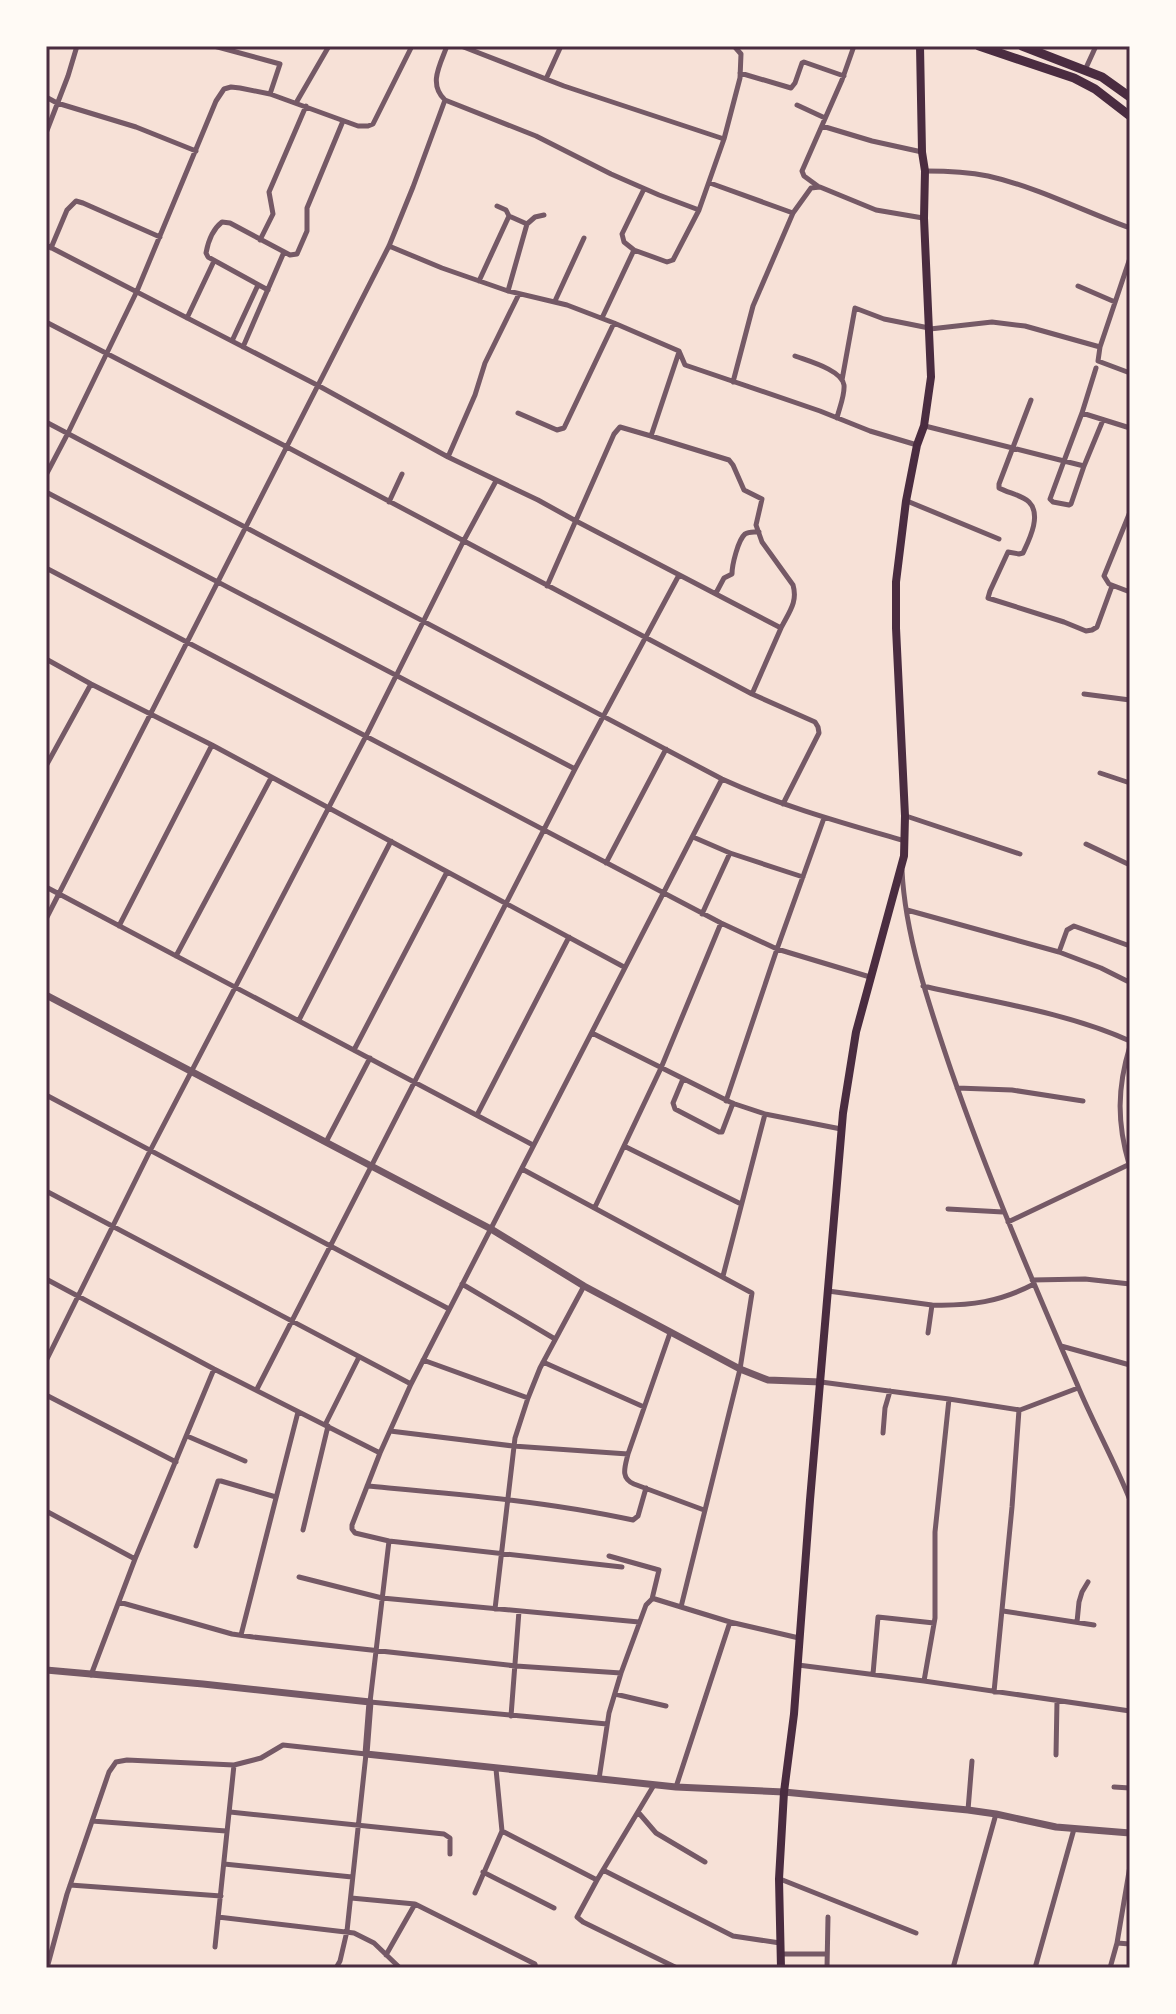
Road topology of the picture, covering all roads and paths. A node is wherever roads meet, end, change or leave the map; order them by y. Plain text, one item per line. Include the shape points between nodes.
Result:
1 (77, 46) edge
2 (214, 46) edge
3 (329, 46) edge
4 (412, 46) edge
5 (447, 46) edge
6 (461, 46) edge
7 (561, 46) edge
8 (734, 46) edge
9 (854, 46) edge
10 (917, 46) edge
11 (979, 46) edge
12 (1022, 46) edge
13 (1096, 46) edge
14 (1085, 70) junction
15 (740, 73) junction
16 (844, 76) junction
17 (546, 79) junction
18 (270, 94) junction
19 (46, 97) edge
20 (1130, 97) edge
21 (445, 100) junction
22 (57, 103) junction
23 (296, 103) junction
24 (797, 105) dead end
25 (306, 106) junction
26 (1130, 116) edge
27 (825, 118) junction
28 (343, 121) junction
29 (822, 125) junction
30 (46, 133) edge
31 (724, 139) junction
32 (196, 151) junction
33 (922, 152) junction
34 (925, 171) junction
35 (710, 183) junction
36 (820, 187) junction
37 (644, 189) junction
38 (497, 206) dead end
39 (699, 210) junction
40 (793, 213) junction
41 (544, 215) dead end
42 (509, 216) junction
43 (924, 218) junction
44 (527, 224) junction
45 (1130, 228) edge
46 (160, 237) junction
47 (584, 238) dead end
48 (260, 240) junction
49 (49, 246) edge
50 (389, 246) junction
51 (634, 250) junction
52 (284, 252) junction
53 (1130, 258) edge
54 (214, 261) junction
55 (479, 281) junction
56 (258, 285) junction
57 (1078, 286) dead end
58 (268, 290) junction
59 (137, 291) junction
60 (508, 291) junction
61 (519, 294) junction
62 (555, 301) junction
63 (1115, 302) junction
64 (187, 318) junction
65 (602, 318) junction
66 (46, 322) edge
67 (614, 323) junction
68 (930, 328) junction
69 (232, 341) junction
70 (243, 347) junction
71 (1100, 347) junction
72 (679, 351) junction
73 (107, 355) junction
74 (795, 356) dead end
75 (1096, 368) dead end
76 (1130, 373) edge
77 (842, 380) junction
78 (733, 382) junction
79 (319, 386) junction
80 (1031, 400) dead end
81 (518, 413) dead end
82 (1082, 413) junction
83 (837, 418) junction
84 (1103, 420) junction
85 (46, 422) edge
86 (924, 426) junction
87 (1130, 428) edge
88 (68, 433) junction
89 (651, 436) junction
90 (917, 445) junction
91 (287, 447) junction
92 (1012, 449) junction
93 (448, 457) junction
94 (1064, 461) junction
95 (1084, 466) junction
96 (402, 474) dead end
97 (46, 475) edge
98 (496, 481) junction
99 (46, 492) edge
100 (906, 501) junction
101 (389, 502) junction
102 (1130, 512) edge
103 (576, 521) junction
104 (246, 528) junction
105 (759, 532) junction
106 (999, 539) dead end
107 (463, 542) junction
108 (46, 568) edge
109 (679, 575) junction
110 (218, 583) junction
111 (1109, 584) junction
112 (547, 586) junction
113 (1130, 592) edge
114 (716, 593) junction
115 (423, 622) junction
116 (781, 628) junction
117 (645, 636) junction
118 (187, 643) junction
119 (46, 659) edge
120 (397, 676) junction
121 (91, 684) junction
122 (752, 694) junction
123 (1084, 694) dead end
124 (1130, 700) edge
125 (152, 714) junction
126 (603, 716) junction
127 (366, 736) junction
128 (212, 745) junction
129 (666, 749) junction
130 (46, 766) edge
131 (575, 769) junction
132 (1100, 773) dead end
133 (271, 778) junction
134 (722, 779) junction
135 (1130, 783) edge
136 (783, 804) junction
137 (328, 807) junction
138 (905, 816) junction
139 (824, 818) junction
140 (545, 830) junction
141 (693, 837) junction
142 (391, 841) junction
143 (905, 841) junction
144 (1086, 844) dead end
145 (730, 853) junction
146 (1020, 854) dead end
147 (606, 863) junction
148 (902, 865) junction
149 (1130, 865) edge
150 (447, 872) junction
151 (803, 877) junction
152 (46, 887) edge
153 (59, 894) junction
154 (663, 894) junction
155 (508, 903) junction
156 (907, 910) junction
157 (702, 914) junction
158 (46, 919) edge
159 (721, 923) junction
160 (119, 926) junction
161 (569, 937) junction
162 (1130, 946) edge
163 (777, 949) junction
164 (1059, 952) junction
165 (176, 956) junction
166 (625, 967) junction
167 (870, 977) junction
168 (1127, 981) dead end
169 (923, 986) junction
170 (235, 987) junction
171 (46, 995) edge
172 (299, 1020) junction
173 (592, 1033) junction
174 (1130, 1044) edge
175 (354, 1050) junction
176 (370, 1058) junction
177 (661, 1068) junction
178 (192, 1071) junction
179 (683, 1079) junction
180 (415, 1083) junction
181 (957, 1088) junction
182 (46, 1095) edge
183 (1083, 1101) dead end
184 (730, 1102) junction
185 (765, 1114) junction
186 (477, 1115) junction
187 (841, 1129) junction
188 (326, 1143) junction
189 (533, 1145) junction
190 (624, 1146) junction
191 (150, 1151) junction
192 (1130, 1164) edge
193 (371, 1166) junction
194 (521, 1169) junction
195 (46, 1191) edge
196 (741, 1204) junction
197 (595, 1208) junction
198 (948, 1209) dead end
199 (1003, 1212) junction
200 (1008, 1222) junction
201 (114, 1226) junction
202 (491, 1229) junction
203 (331, 1246) junction
204 (723, 1276) junction
205 (46, 1279) edge
206 (1033, 1282) junction
207 (462, 1284) junction
208 (1130, 1284) edge
209 (584, 1286) junction
210 (828, 1291) junction
211 (79, 1296) junction
212 (932, 1305) junction
213 (449, 1309) junction
214 (292, 1320) junction
215 (670, 1333) junction
216 (928, 1333) dead end
217 (555, 1339) junction
218 (1060, 1346) junction
219 (359, 1357) junction
220 (423, 1360) junction
221 (46, 1361) edge
222 (543, 1362) junction
223 (1130, 1365) edge
224 (214, 1369) junction
225 (740, 1369) junction
226 (821, 1382) junction
227 (411, 1384) junction
228 (1078, 1388) junction
229 (257, 1389) junction
230 (890, 1391) junction
231 (46, 1395) edge
232 (528, 1398) junction
233 (949, 1399) junction
234 (644, 1407) junction
235 (1019, 1410) junction
236 (298, 1412) junction
237 (327, 1426) junction
238 (390, 1431) junction
239 (883, 1433) dead end
240 (187, 1436) junction
241 (513, 1446) junction
242 (380, 1453) junction
243 (628, 1454) junction
244 (245, 1461) dead end
245 (176, 1462) junction
246 (1126, 1483) edge
247 (367, 1486) junction
248 (646, 1488) junction
249 (276, 1497) junction
250 (507, 1499) junction
251 (1130, 1500) edge
252 (704, 1510) junction
253 (46, 1511) edge
254 (303, 1530) dead end
255 (389, 1541) junction
256 (196, 1546) dead end
257 (501, 1555) junction
258 (609, 1556) dead end
259 (135, 1559) junction
260 (622, 1567) dead end
261 (299, 1577) dead end
262 (1088, 1582) dead end
263 (382, 1598) junction
264 (652, 1599) junction
265 (119, 1602) junction
266 (681, 1607) junction
267 (495, 1609) junction
268 (519, 1611) junction
269 (1003, 1611) junction
270 (639, 1622) junction
271 (730, 1622) junction
272 (1077, 1622) junction
273 (934, 1623) junction
274 (1094, 1625) dead end
275 (241, 1635) junction
276 (800, 1638) junction
277 (376, 1652) junction
278 (798, 1665) junction
279 (516, 1666) junction
280 (46, 1670) edge
281 (621, 1673) junction
282 (873, 1674) junction
283 (91, 1675) junction
284 (924, 1681) junction
285 (994, 1692) junction
286 (615, 1694) junction
287 (1057, 1701) junction
288 (370, 1702) junction
289 (666, 1706) dead end
290 (1130, 1711) edge
291 (511, 1716) junction
292 (607, 1724) junction
293 (366, 1754) junction
294 (1056, 1755) dead end
295 (972, 1761) dead end
296 (234, 1765) junction
297 (496, 1769) junction
298 (599, 1779) junction
299 (654, 1785) junction
300 (676, 1787) junction
301 (1114, 1787) dead end
302 (1130, 1788) edge
303 (784, 1792) junction
304 (968, 1810) junction
305 (230, 1812) junction
306 (638, 1812) junction
307 (996, 1814) junction
308 (92, 1821) junction
309 (358, 1824) junction
310 (1074, 1829) junction
311 (226, 1831) junction
312 (502, 1831) junction
313 (1130, 1833) edge
314 (450, 1854) dead end
315 (705, 1862) dead end
316 (224, 1864) junction
317 (1130, 1866) edge
318 (603, 1870) junction
319 (483, 1872) junction
320 (352, 1877) junction
321 (779, 1879) junction
322 (597, 1880) junction
323 (70, 1885) junction
324 (1128, 1891) edge
325 (475, 1893) dead end
326 (221, 1896) junction
327 (351, 1898) junction
328 (415, 1904) junction
329 (554, 1908) dead end
330 (218, 1917) junction
331 (828, 1917) dead end
332 (347, 1931) junction
333 (916, 1933) dead end
334 (780, 1943) junction
335 (1117, 1943) junction
336 (1130, 1944) edge
337 (215, 1947) dead end
338 (781, 1954) junction
339 (827, 1954) junction
340 (386, 1955) junction
341 (397, 1967) edge
342 (47, 1968) edge
343 (336, 1968) edge
344 (536, 1968) edge
345 (677, 1968) edge
346 (781, 1968) edge
347 (827, 1968) edge
348 (953, 1968) edge
349 (1035, 1968) edge
350 (1110, 1968) edge

1 - 22 street
2 - 18 street via 280,64
3 - 23 street
4 - 28 street via 373,124
5 - 21 street via 434,83
6 - 17 street
7 - 17 street
8 - 15 street via 741,54
9 - 16 street
10 - 33 main road
11 - 26 highway via 1074,78
12 - 14 highway
13 - 14 street
14 - 20 highway
15 - 16 street via 791,88 803,62
15 - 31 street
16 - 27 street
17 - 31 street
18 - 23 street
18 - 32 street via 224,89
19 - 22 street
21 - 37 street via 536,136
21 - 50 street
22 - 30 street
22 - 32 street
23 - 25 street
24 - 27 street
25 - 28 street
25 - 48 street via 269,192 273,214
27 - 29 street
28 - 52 street via 307,208 307,231 297,254
29 - 33 street
29 - 36 street via 802,171
31 - 35 street
32 - 46 street
33 - 34 main road
34 - 43 main road
34 - 45 street via 989,176
35 - 39 street
35 - 40 street
36 - 40 street via 811,188
36 - 43 street via 876,210
37 - 39 street
37 - 51 street via 622,234
38 - 42 street
39 - 51 street via 671,262
40 - 78 street via 753,306
41 - 44 street
42 - 44 street
42 - 55 street
43 - 68 main road
44 - 60 street
46 - 49 street via 76,201
46 - 59 street
47 - 62 street
48 - 52 street
48 - 54 street via 222,222 206,249
49 - 59 street
50 - 55 street
50 - 79 street
51 - 65 street
52 - 58 street
53 - 63 street
54 - 56 street
54 - 64 street
55 - 60 street
56 - 58 street
56 - 69 street
57 - 63 street
58 - 70 street
59 - 64 street
59 - 73 street
60 - 61 street
61 - 62 street
61 - 93 street
62 - 65 street
63 - 71 street
64 - 69 street
65 - 67 street
66 - 73 street
67 - 72 street
67 - 81 street via 564,428 557,430
68 - 71 street via 992,322
68 - 77 street via 855,308
68 - 86 main road
69 - 70 street
70 - 79 street
71 - 76 street via 1098,361
72 - 78 street via 685,365
72 - 89 street
73 - 88 street
73 - 91 street
74 - 77 street
75 - 82 street
77 - 83 street
78 - 83 street
79 - 91 street
79 - 93 street
80 - 92 street
82 - 84 street
82 - 94 street
83 - 90 street
84 - 87 street
84 - 95 street
85 - 88 street
86 - 90 main road
86 - 92 street
88 - 97 street
88 - 104 street
89 - 103 street via 620,427
89 - 105 street via 729,460 744,490 762,499
90 - 100 main road
91 - 101 street
91 - 104 street
92 - 94 street
92 - 111 street via 999,488 1029,503 1035,520 1023,553 1008,552 988,598 1086,631 1097,627
93 - 98 street
94 - 95 street
94 - 95 street via 1053,502 1071,504
96 - 101 street
98 - 103 street
98 - 107 street
99 - 110 street
100 - 106 street
100 - 138 main road via 896,582
101 - 107 street
102 - 111 street via 1104,576
103 - 109 street
103 - 112 street
104 - 110 street
104 - 115 street
105 - 114 street via 742,536 732,574
105 - 116 street via 795,593
107 - 112 street
107 - 115 street
108 - 118 street
109 - 114 street
109 - 117 street
110 - 118 street
110 - 120 street
111 - 113 street
112 - 117 street
114 - 116 street
115 - 120 street
115 - 126 street
116 - 122 street
117 - 122 street
117 - 126 street
118 - 125 street
118 - 127 street
119 - 121 street
120 - 127 street
120 - 131 street
121 - 125 street
121 - 130 street
122 - 136 street via 818,727
123 - 124 street
125 - 128 street
125 - 153 street
126 - 129 street
126 - 131 street
127 - 137 street
127 - 140 street
128 - 133 street
128 - 160 street
129 - 134 street
129 - 147 street
131 - 140 street
132 - 135 street
133 - 137 street
133 - 165 street
134 - 136 street
134 - 141 street
136 - 139 street
137 - 142 street
137 - 170 street
138 - 143 main road
138 - 146 street
139 - 143 street
139 - 151 street
140 - 147 street
140 - 155 street
141 - 145 street
141 - 154 street
142 - 150 street
142 - 172 street
143 - 148 main road
144 - 149 street
145 - 151 street
145 - 157 street
147 - 154 street
148 - 156 street
148 - 167 main road
150 - 155 street
150 - 175 street
151 - 163 street
152 - 153 street
153 - 158 street
153 - 160 street
154 - 157 street
154 - 166 street
155 - 161 street
155 - 180 street
156 - 164 street
156 - 169 street
157 - 159 street
159 - 163 street
159 - 177 street
160 - 165 street
161 - 166 street
161 - 186 street
162 - 164 street via 1074,926
163 - 167 street
163 - 184 street
164 - 168 street
165 - 170 street
166 - 173 street
167 - 187 main road
169 - 174 street via 1051,1015 1104,1030
169 - 181 street
170 - 172 street
170 - 178 street
171 - 178 street
172 - 175 street
173 - 177 street
173 - 189 street
174 - 192 street via 1120,1114
175 - 176 street
176 - 180 street
176 - 188 street
177 - 179 street
177 - 190 street
178 - 188 street
178 - 191 street
179 - 184 street
179 - 184 street via 675,1109 719,1132
180 - 186 street
180 - 193 street
181 - 183 street
181 - 199 street
182 - 191 street
184 - 185 street
185 - 187 street
185 - 196 street
186 - 189 street
187 - 210 main road
188 - 193 street
189 - 194 street
190 - 196 street
190 - 197 street
191 - 201 street
191 - 203 street
192 - 200 street
193 - 202 street
193 - 203 street
194 - 197 street
194 - 202 street
195 - 201 street
196 - 204 street
197 - 204 street
198 - 199 street
199 - 200 street
200 - 206 street
201 - 211 street
201 - 214 street
202 - 207 street
202 - 209 street
203 - 213 street
203 - 214 street
204 - 225 street via 753,1295
205 - 211 street
206 - 208 street via 1085,1279
206 - 212 street via 993,1301
206 - 218 street
207 - 213 street
207 - 217 street
209 - 215 street
209 - 217 street
210 - 212 street
210 - 226 main road
211 - 221 street
211 - 224 street
212 - 216 street
213 - 220 street
214 - 219 street
214 - 229 street
215 - 225 street
215 - 234 street
217 - 222 street
218 - 223 street
218 - 228 street
219 - 227 street
219 - 237 street
220 - 227 street
220 - 232 street
222 - 232 street
222 - 234 street
224 - 229 street
224 - 240 street
225 - 226 street via 763,1379
225 - 252 street
226 - 230 street
226 - 276 main road
227 - 238 street
228 - 235 street
228 - 246 street
229 - 236 street
230 - 233 street
230 - 239 street
231 - 245 street
232 - 241 street
233 - 235 street
233 - 273 street via 935,1532
234 - 243 street
235 - 269 street
236 - 237 street
236 - 249 street
237 - 242 street
237 - 254 street
238 - 241 street
238 - 242 street
240 - 244 street
240 - 245 street
241 - 243 street
241 - 250 street
242 - 247 street
243 - 248 street via 625,1478
245 - 259 street
246 - 251 street
247 - 250 street
247 - 255 street via 352,1529
248 - 250 street via 633,1520
248 - 252 street
249 - 256 street via 218,1481
249 - 275 street
250 - 257 street
252 - 266 street
253 - 259 street
255 - 257 street
255 - 263 street
257 - 260 street
257 - 267 street
258 - 264 street via 659,1570
259 - 265 street
261 - 263 street
262 - 272 street
263 - 267 street
263 - 277 street
264 - 266 street
264 - 270 street
265 - 275 street
265 - 283 street
266 - 271 street
267 - 268 street
268 - 270 street
268 - 279 street
269 - 272 street
269 - 285 street
270 - 281 street
271 - 276 street
271 - 300 street
272 - 274 street
273 - 282 street via 878,1616
273 - 284 street
275 - 277 street
276 - 278 main road
277 - 279 street
277 - 288 street
278 - 282 street
278 - 303 main road
279 - 281 street
279 - 291 street
280 - 283 street
281 - 286 street
282 - 284 street
283 - 288 street
284 - 285 street
285 - 287 street
286 - 289 street
286 - 292 street
287 - 290 street
287 - 294 street
288 - 291 street
288 - 293 street
291 - 292 street
292 - 298 street
293 - 296 street via 283,1745
293 - 297 street
293 - 309 street
295 - 304 street
296 - 305 street
296 - 308 street via 119,1760 109,1772
297 - 298 street
297 - 312 street
298 - 299 street
299 - 300 street
299 - 306 street
300 - 303 street
301 - 302 street
303 - 304 street
303 - 321 main road
304 - 307 street
305 - 309 street
305 - 311 street
306 - 315 street via 656,1833
306 - 318 street
307 - 310 street
307 - 348 street
308 - 311 street
308 - 323 street
309 - 314 street via 444,1834 450,1838
309 - 320 street
310 - 313 street
310 - 349 street
311 - 316 street
312 - 319 street
312 - 322 street
316 - 320 street
316 - 326 street
317 - 324 street
318 - 322 street
318 - 334 street via 733,1936
319 - 325 street
319 - 329 street
320 - 327 street
321 - 333 street
321 - 334 main road
322 - 345 street via 578,1919
323 - 326 street
323 - 342 street
324 - 335 street
326 - 330 street
327 - 328 street
327 - 332 street
328 - 340 street
328 - 344 street
330 - 332 street
330 - 337 street
331 - 339 street
332 - 340 street
332 - 343 street
334 - 338 main road
335 - 336 street
335 - 350 street
338 - 339 street
338 - 346 main road
339 - 347 street
340 - 341 street

